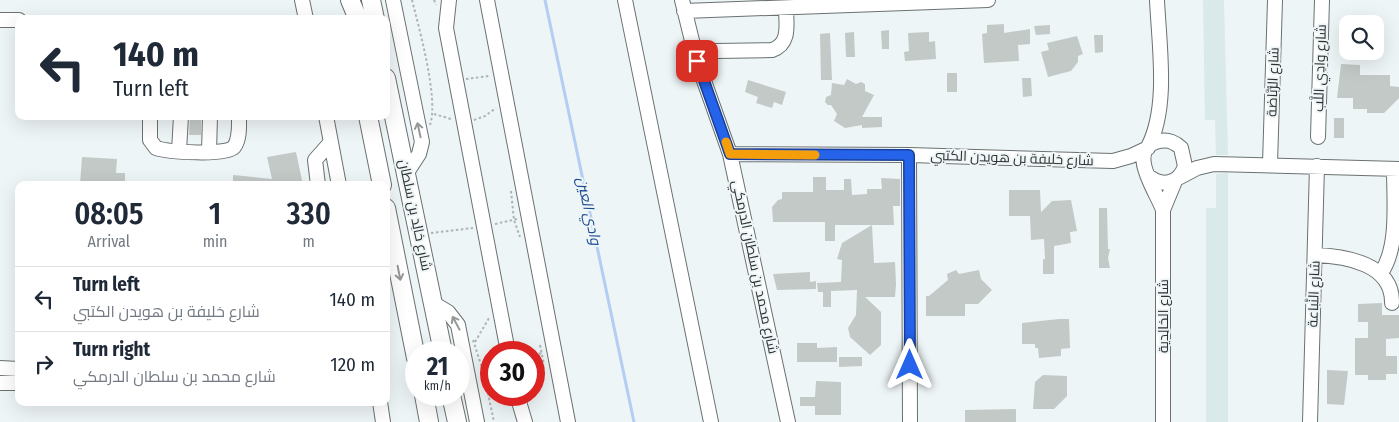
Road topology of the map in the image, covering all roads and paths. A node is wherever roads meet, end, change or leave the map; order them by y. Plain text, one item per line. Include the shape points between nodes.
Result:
1 (302, 0) edge
2 (345, 0) edge
3 (350, 0) edge
4 (371, 0) edge
5 (393, 0) edge
6 (412, 0) edge
7 (449, 0) edge
8 (487, 0) edge
9 (625, 0) edge
10 (988, 0) edge
11 (1157, 0) edge
12 (1275, 0) edge
13 (1322, 0) edge
14 (683, 6) edge
15 (786, 8) junction
16 (305, 15) edge
17 (348, 15) edge
18 (356, 15) edge
19 (373, 15) edge
20 (0, 20) edge
21 (15, 20) edge
22 (716, 52) dead end
23 (502, 75) junction
24 (457, 80) junction
25 (1161, 110) junction
26 (150, 120) edge
27 (181, 120) edge
28 (210, 120) edge
29 (239, 120) edge
30 (327, 120) edge
31 (369, 120) edge
32 (389, 120) edge
33 (1318, 137) dead end
34 (331, 142) junction
35 (422, 142) junction
36 (1179, 146) junction
37 (1148, 148) junction
38 (179, 151) junction
39 (208, 152) junction
40 (730, 154) junction
41 (909, 155) junction
42 (1113, 161) junction
43 (1214, 164) junction
44 (1270, 164) junction
45 (1317, 166) junction
46 (1396, 169) edge
47 (406, 174) junction
48 (1147, 174) junction
49 (1177, 179) junction
50 (318, 181) edge
51 (338, 181) edge
52 (381, 181) edge
53 (1163, 210) junction
54 (390, 228) edge
55 (1315, 254) junction
56 (1381, 273) junction
57 (433, 303) junction
58 (1392, 303) dead end
59 (500, 308) junction
60 (460, 331) junction
61 (413, 341) edge
62 (441, 341) edge
63 (506, 341) edge
64 (475, 342) junction
65 (0, 368) edge
66 (15, 369) edge
67 (0, 383) edge
68 (15, 383) edge
69 (381, 406) edge
70 (426, 406) edge
71 (454, 406) edge
72 (520, 406) edge
73 (383, 422) edge
74 (429, 422) edge
75 (457, 422) edge
76 (477, 422) edge
77 (494, 422) edge
78 (524, 422) edge
79 (568, 422) edge
80 (710, 422) edge
81 (788, 422) edge
82 (910, 422) edge
83 (1163, 422) edge
84 (1310, 422) edge

1 - 16 street
2 - 17 main road
3 - 18 main road
4 - 19 main road
35 -> 5 street
6 - 35 path via 434,114
7 - 24 street via 446,28
8 - 23 street
9 - 80 street
10 - 15 street
11 - 25 street
12 - 44 street, شارع الرُّبَّاضة
13 - 33 street, شارع وادِي اللَّب
14 - 15 street
14 - 40 street, شارع محمد بن سلطان الدرمكي via 697,61
15 - 22 street via 786,37 778,48
20 - 21 street
23 - 24 path
23 - 79 street
24 - 59 street
25 - 36 street
25 - 37 street
26 - 38 street via 153,146 160,150
27 - 38 street
28 - 39 street
29 - 39 street via 234,147 225,152
30 - 34 street
31 - 52 main road, شارع خالِد بن سلطان
32 - 47 main road, شارع خالِد بن سلطان
34 - 50 street via 315,160
34 - 51 street
35 - 47 street via 419,154
36 - 37 street via 1171,141 1159,141
36 - 43 street
36 - 49 street via 1185,166
37 - 42 street, شارع خليفة بن هويدن الكتبي
37 - 48 street via 1143,160
38 - 39 street
40 - 41 street, شارع خليفة بن هويدن الكتبي
40 - 81 street, شارع محمد بن سلطان الدرمكي
41 - 42 street, شارع خليفة بن هويدن الكتبي
41 - 82 street
42 - 48 street, شارع خليفة بن هويدن الكتبي
43 - 44 street
43 - 49 street via 1196,168
44 - 45 street
45 - 46 street
45 - 55 street, شارع النَّباعة
46 - 56 street via 1394,247
47 - 57 main road, شارع خالِد بن سلطان
48 - 49 street via 1160,183
48 - 53 street, شارع الخالِدية
49 - 53 street, شارع الخالِدية
53 - 83 street, شارع الخالِدية
54 -> 61 main road, شارع خالِد بن سلطان
55 - 56 street via 1342,257
55 - 84 street, شارع النَّباعة
56 - 58 street via 1390,286
60 -> 57 street via 452,316
57 - 62 main road, شارع خالِد بن سلطان
59 - 63 street
59 - 64 path via 483,326
60 - 64 path
60 - 76 street
64 - 77 path
65 - 66 street
67 - 68 street
69 - 73 street
70 - 74 main road
71 - 75 main road
72 - 78 street

